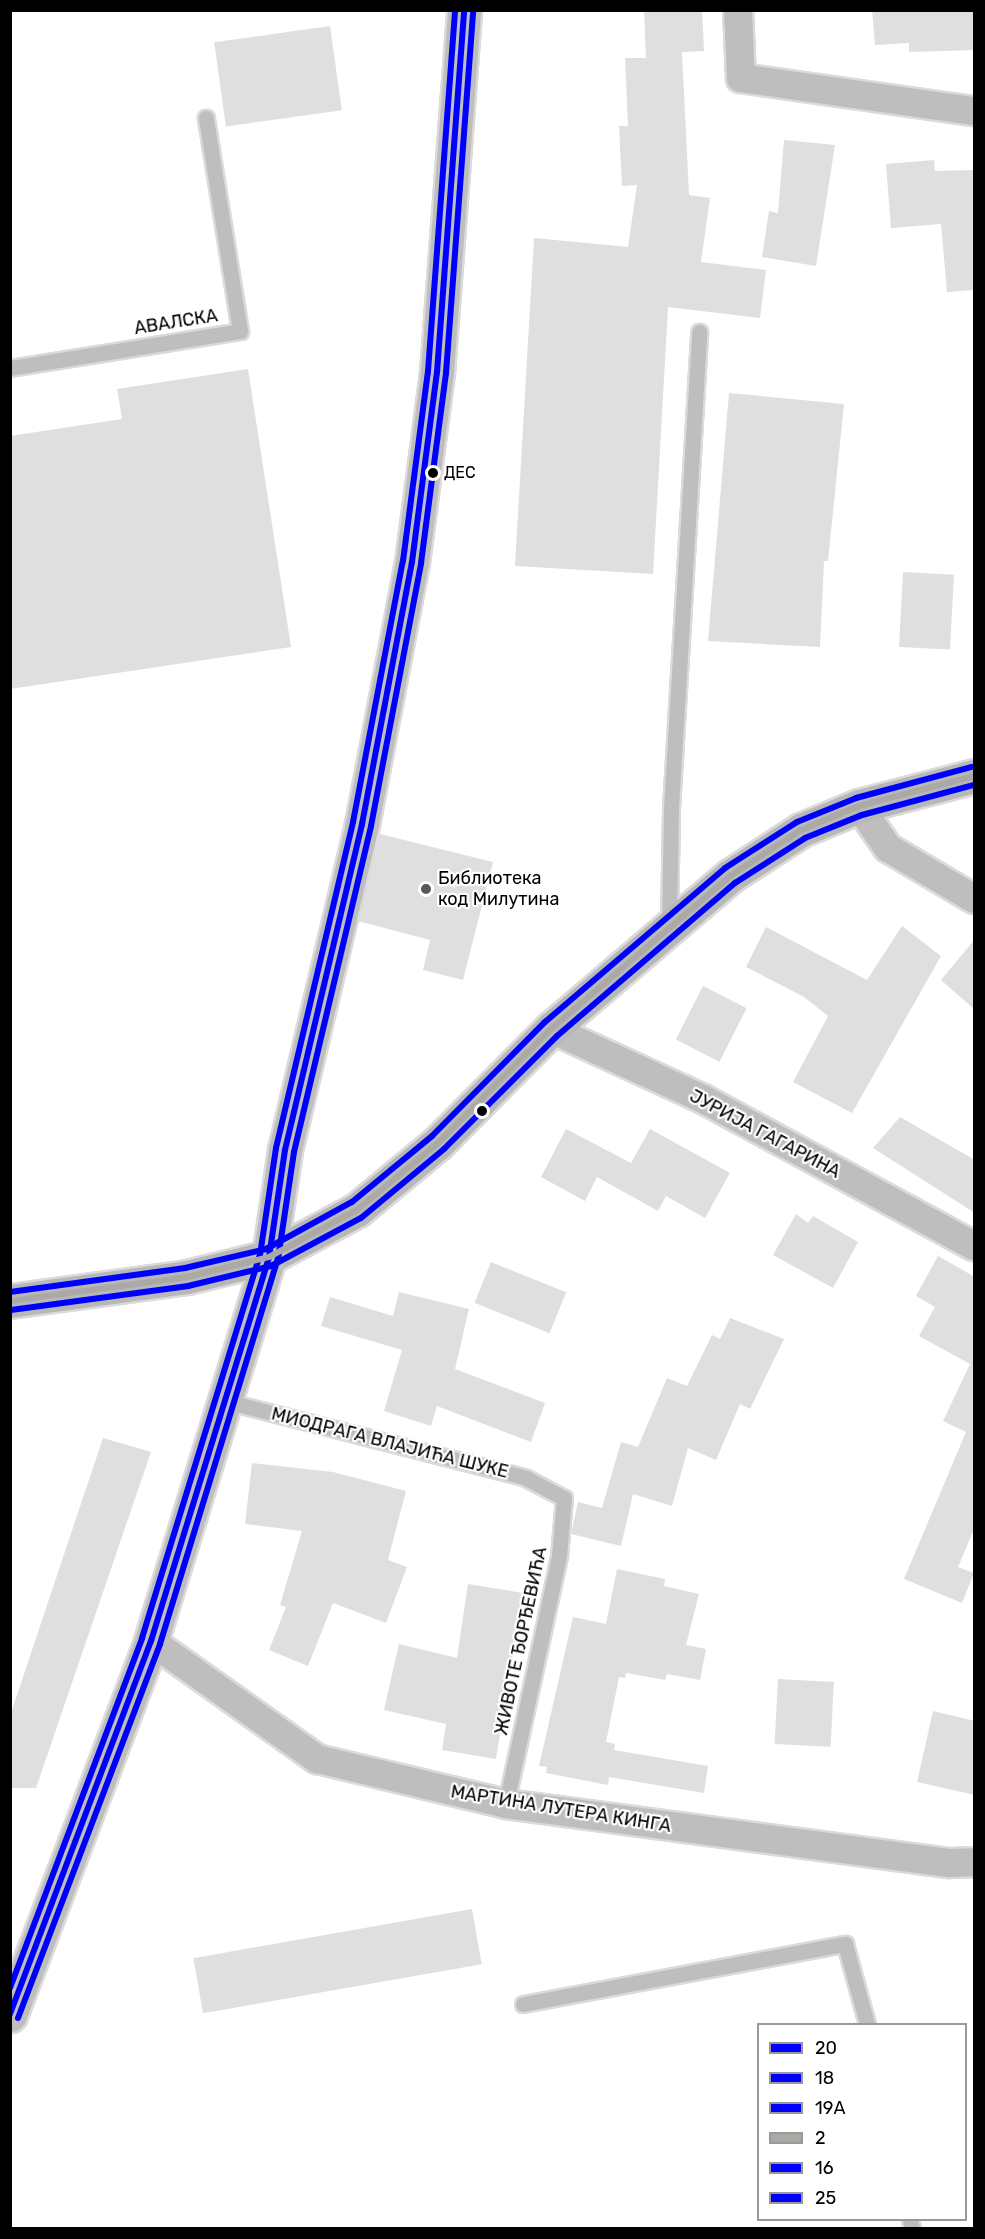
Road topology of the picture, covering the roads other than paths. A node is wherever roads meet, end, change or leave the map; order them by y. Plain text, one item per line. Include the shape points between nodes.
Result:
1 (464, 10) edge
2 (738, 10) edge
3 (975, 111) edge
4 (206, 118) dead end
5 (699, 333) dead end
6 (10, 368) edge
7 (975, 776) edge
8 (859, 806) junction
9 (975, 899) edge
10 (669, 925) junction
11 (552, 1029) junction
12 (975, 1246) edge
13 (269, 1257) junction
14 (10, 1301) edge
15 (225, 1401) junction
16 (553, 1489) joint
17 (152, 1641) junction
18 (506, 1804) junction
19 (975, 1862) edge
20 (523, 2004) dead end
21 (10, 2015) edge
22 (866, 2023) edge

1 - 13 main road via 437,372 412,562 362,824 285,1150
2 - 3 street via 741,78
4 - 6 lane, АВАЛСКА via 240,331
5 - 10 lane via 670,808
7 - 8 street
8 - 9 street via 888,848
8 - 10 street via 801,830 751,861
10 - 11 street
11 - 12 street, ЈУРИЈА ГАГАРИНА via 703,1099
11 - 13 street via 394,1181 357,1210
13 - 14 street via 187,1277
13 - 15 main road
15 - 16 lane, МИОДРАГА ВЛАЈИЋА ШУКЕ
15 - 17 main road
16 - 18 lane, ЖИВОТЕ ЂОРЂЕВИЋА via 564,1498 565,1523
17 - 18 street, МАРТИНА ЛУТЕРА КИНГА via 317,1759
17 - 21 main road
18 - 19 street, МАРТИНА ЛУТЕРА КИНГА via 950,1863
20 - 22 lane via 845,1944

